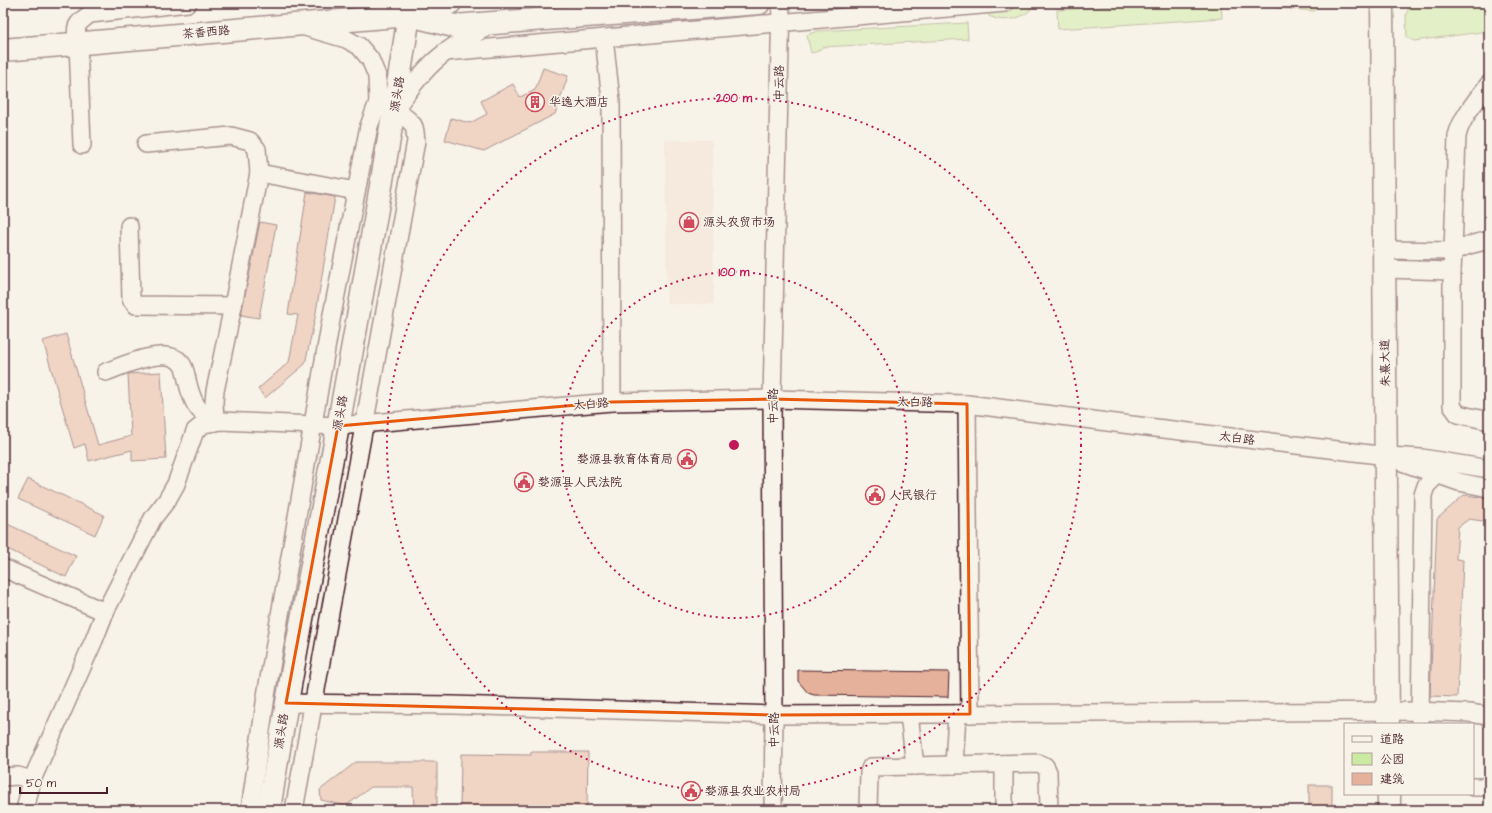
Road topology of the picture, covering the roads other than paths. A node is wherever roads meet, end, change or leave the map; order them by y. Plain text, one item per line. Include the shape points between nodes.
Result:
1 (188, 3) edge
2 (450, 3) edge
3 (758, 3) edge
4 (781, 3) edge
5 (1006, 3) edge
6 (1382, 3) edge
7 (409, 9) edge
8 (497, 23) junction
9 (781, 23) junction
10 (298, 24) junction
11 (604, 38) junction
12 (78, 43) junction
13 (3, 50) edge
14 (445, 52) junction
15 (1489, 84) edge
16 (386, 106) junction
17 (146, 144) dead end
18 (82, 145) dead end
19 (259, 173) junction
20 (356, 191) junction
21 (129, 226) dead end
22 (1489, 240) edge
23 (1453, 251) junction
24 (1384, 259) junction
25 (1452, 271) junction
26 (233, 306) junction
27 (106, 372) dead end
28 (772, 399) junction
29 (612, 402) junction
30 (968, 404) junction
31 (1489, 421) edge
32 (215, 422) junction
33 (364, 424) junction
34 (313, 425) junction
35 (338, 426) junction
36 (1387, 456) junction
37 (1489, 469) edge
38 (1437, 475) junction
39 (1489, 488) edge
40 (3, 568) edge
41 (105, 612) junction
42 (286, 702) junction
43 (314, 703) junction
44 (910, 714) junction
45 (964, 714) junction
46 (774, 715) junction
47 (1489, 716) edge
48 (1388, 718) edge
49 (1420, 718) edge
50 (1004, 764) junction
51 (954, 765) junction
52 (915, 766) junction
53 (3, 777) edge
54 (32, 780) junction
55 (1474, 787) edge
56 (1489, 787) edge
57 (1389, 795) edge
58 (25, 810) edge
59 (250, 810) edge
60 (268, 810) edge
61 (294, 810) edge
62 (773, 810) edge
63 (868, 810) edge
64 (1004, 810) edge
65 (1048, 810) edge
66 (1389, 810) edge

1 - 12 street via 90,14 80,21 76,29
2 - 7 main road
3 - 8 main road
4 - 9 street, 中云路
5 - 9 street
6 - 24 main road, 朱熹大道
7 - 8 main road via 454,26
7 - 10 main road, 茶香西路
7 - 16 main road, 源头路
8 - 14 street
9 - 11 street
9 - 28 street, 中云路
10 - 12 main road, 茶香西路
10 - 16 street via 360,46 370,59
11 - 14 street
11 - 29 street via 611,100
12 - 13 main road, 茶香西路
12 - 18 street
14 - 16 street
15 - 23 street via 1458,130
16 - 20 street via 369,126
16 - 33 street via 412,124 416,141
16 - 35 main road, 源头路
17 - 19 street via 231,136 250,141 254,145 257,149
19 - 20 street
19 - 26 street
20 - 34 street
21 - 26 street via 131,299 136,305
22 - 23 street
23 - 24 street
23 - 25 street
24 - 25 street
24 - 36 main road, 朱熹大道
25 - 31 street via 1452,406 1458,414
26 - 32 street via 215,391
27 - 32 street via 138,359 159,356 175,358 181,362 186,373 196,406 204,416
28 - 29 street, 太白路
28 - 30 street, 太白路
28 - 46 street, 中云路
29 - 33 street, 太白路
30 - 36 street, 太白路
30 - 45 street
32 - 34 street, 太白路
32 - 41 street via 204,424 195,431 176,484 153,518
33 - 35 street, 太白路
33 - 43 street
34 - 35 street, 太白路
34 - 59 street via 266,696
35 - 42 main road, 源头路
36 - 37 street, 太白路 via 1422,458
36 - 38 street
36 - 48 main road, 朱熹大道
38 - 39 street
38 - 49 street via 1426,486 1423,495
40 - 41 street
41 - 54 street
42 - 43 street
42 - 60 main road, 源头路
43 - 46 street
43 - 61 street
44 - 45 street
44 - 46 street
44 - 52 street
45 - 48 street
45 - 51 street
46 - 62 street, 中云路
47 - 49 street via 1469,714
48 - 49 street
50 - 51 street
50 - 64 street
50 - 65 street via 1038,763 1045,766 1048,772
51 - 52 street
52 - 63 street via 871,768
53 - 54 street via 18,776
54 - 58 street
55 - 56 street
57 - 66 main road

